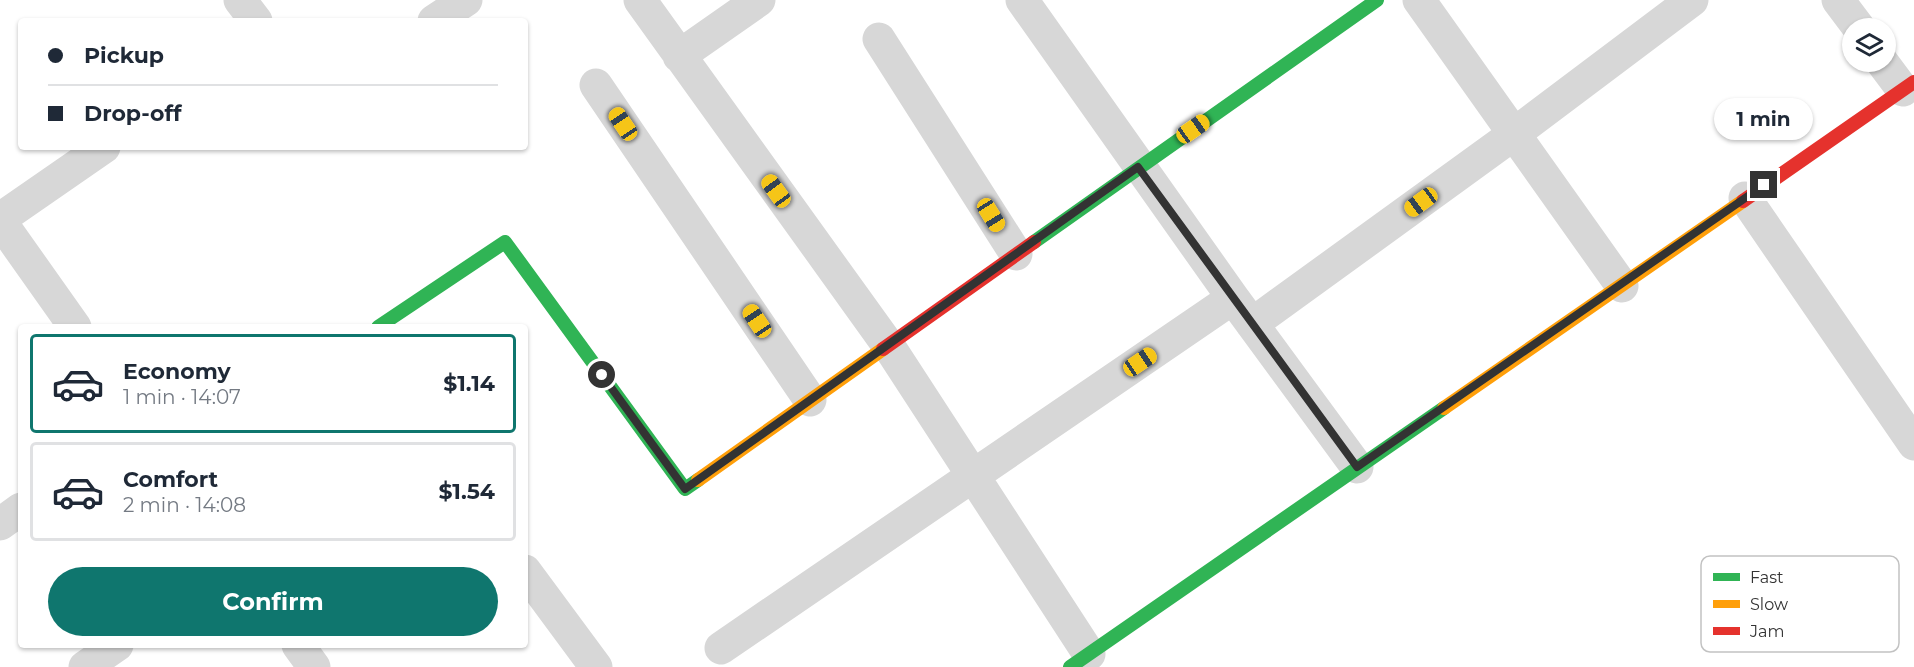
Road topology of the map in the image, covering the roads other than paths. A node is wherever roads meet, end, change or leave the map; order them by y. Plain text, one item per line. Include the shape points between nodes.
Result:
1 (240, 0) edge
2 (466, 0) edge
3 (640, 0) edge
4 (759, 0) edge
5 (1022, 0) edge
6 (1377, 0) edge
7 (1419, 0) edge
8 (1692, 0) edge
9 (1838, 0) edge
10 (253, 18) edge
11 (439, 18) edge
12 (1852, 18) edge
13 (879, 39) dead end
14 (679, 56) junction
15 (1893, 72) edge
16 (596, 85) dead end
17 (1908, 86) edge
18 (1514, 134) junction
19 (100, 150) edge
20 (1138, 167) junction
21 (1745, 198) junction
22 (0, 220) edge
23 (1016, 254) junction
24 (1622, 286) junction
25 (1233, 298) junction
26 (73, 324) edge
27 (382, 324) edge
28 (1252, 324) junction
29 (888, 345) junction
30 (810, 400) junction
31 (1914, 444) edge
32 (1357, 467) junction
33 (974, 475) junction
34 (18, 511) edge
35 (0, 524) edge
36 (528, 575) edge
37 (112, 648) edge
38 (300, 648) edge
39 (721, 648) dead end
40 (1079, 660) edge
41 (84, 667) edge
42 (314, 667) edge
43 (596, 667) edge

1 - 10 street
2 - 11 street
3 - 14 street
4 - 14 street
5 - 20 street
6 - 20 street
7 - 18 street
8 - 18 street
9 - 12 street
13 - 23 street
14 - 29 street
15 - 17 street
16 - 30 street
17 - 21 street
18 - 24 street
18 - 28 street
19 - 22 street
20 - 23 street
20 - 25 street
21 - 24 street
21 - 31 street
22 - 26 street
23 - 29 street
24 - 32 street
25 - 28 street
25 - 33 street
27 - 30 street via 505,242 685,489
28 - 32 street
29 - 30 street
29 - 33 street
32 - 40 street
33 - 39 street
33 - 40 street
34 - 35 street
36 - 43 street
37 - 41 street
38 - 42 street

